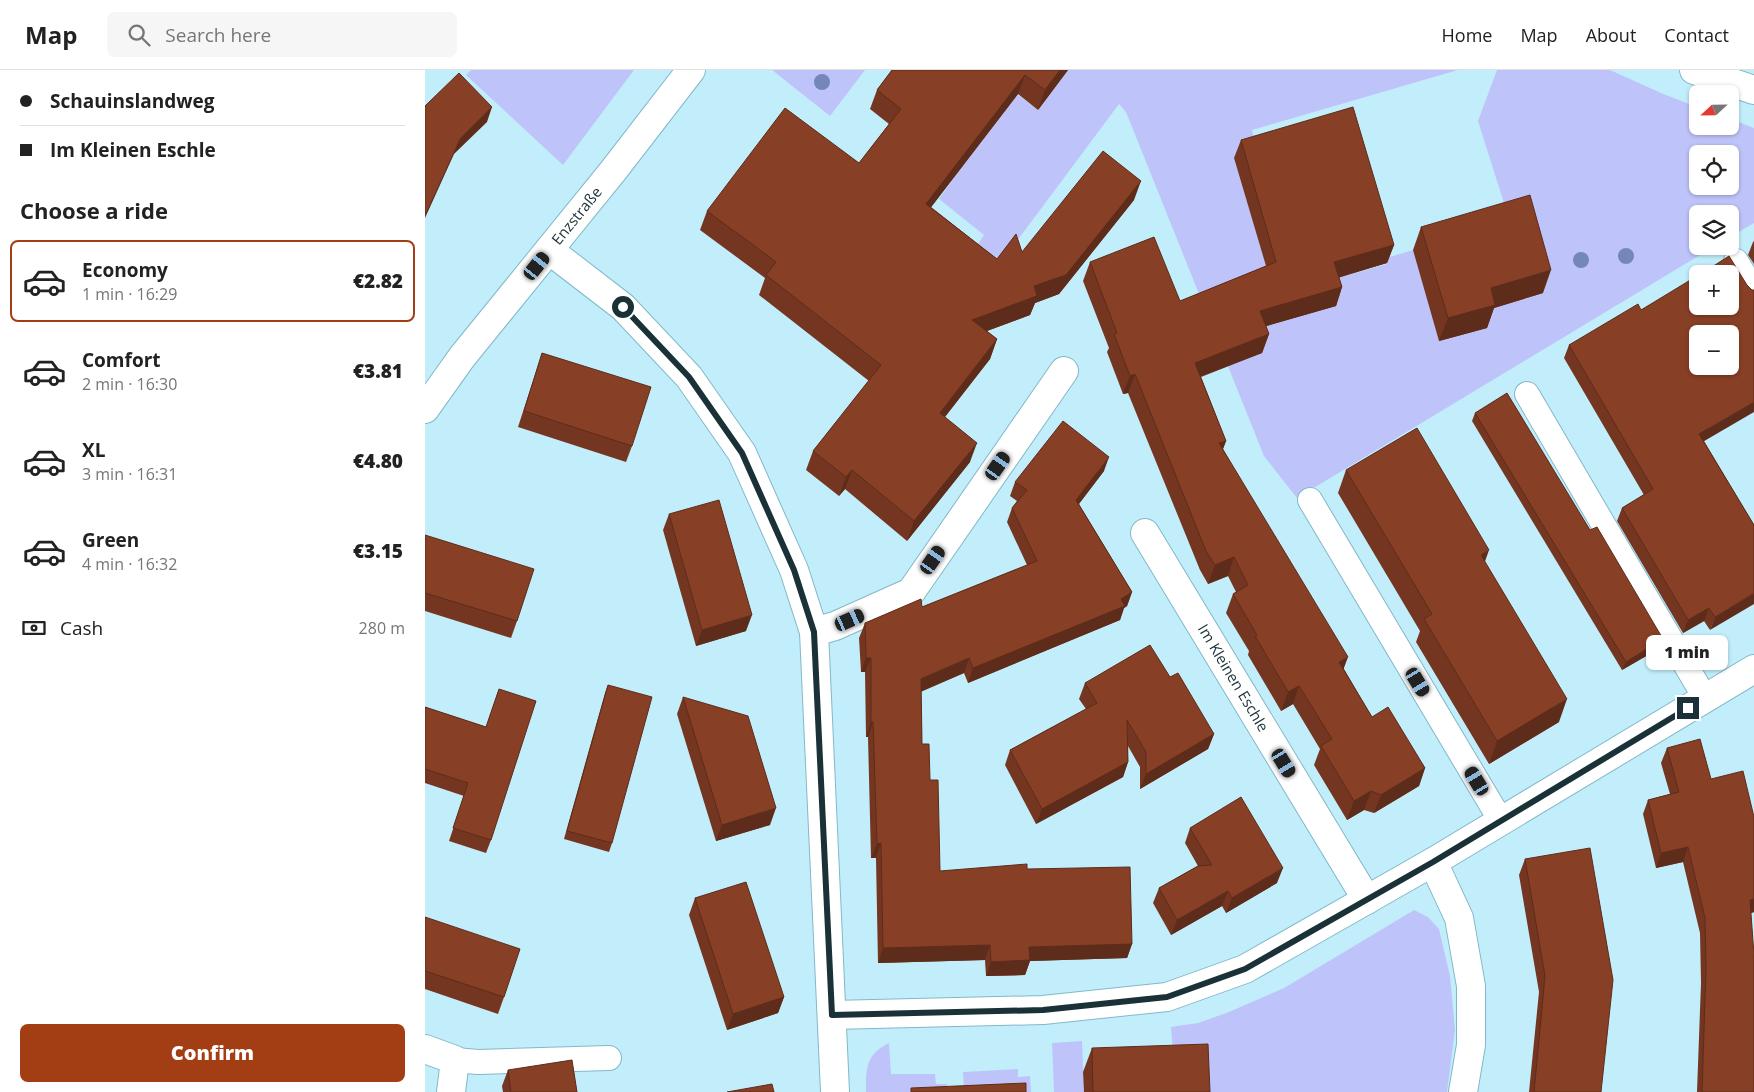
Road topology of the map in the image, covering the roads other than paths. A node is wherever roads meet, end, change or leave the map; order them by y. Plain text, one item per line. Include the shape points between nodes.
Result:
1 (691, 70) edge
2 (1694, 70) edge
3 (1754, 90) edge
4 (549, 250) junction
5 (1736, 261) dead end
6 (1754, 291) edge
7 (1063, 371) dead end
8 (1527, 394) dead end
9 (425, 409) edge
10 (1310, 500) dead end
11 (1145, 533) dead end
12 (814, 632) junction
13 (1754, 669) edge
14 (1705, 698) junction
15 (1501, 821) junction
16 (1433, 862) junction
17 (1367, 900) junction
18 (832, 1015) junction
19 (425, 1049) edge
20 (609, 1058) dead end
21 (455, 1060) junction
22 (451, 1092) edge
23 (835, 1092) edge
24 (1463, 1092) edge

1 - 4 street, Enzstraße
2 - 3 street
4 - 9 street, Enzstraße via 462,357
4 - 12 street via 623,307 689,377 737,445 794,570
5 - 6 lane
7 - 12 street via 911,592
8 - 14 lane
10 - 15 lane
11 - 17 street, Im Kleinen Eschle
12 - 18 street
13 - 14 street
14 - 15 street
15 - 16 street
16 - 17 street
16 - 24 street via 1459,918 1471,986 1471,1045
17 - 18 street via 1245,969 1167,997 1043,1010
18 - 23 street
19 - 21 street
20 - 21 lane
21 - 22 street

